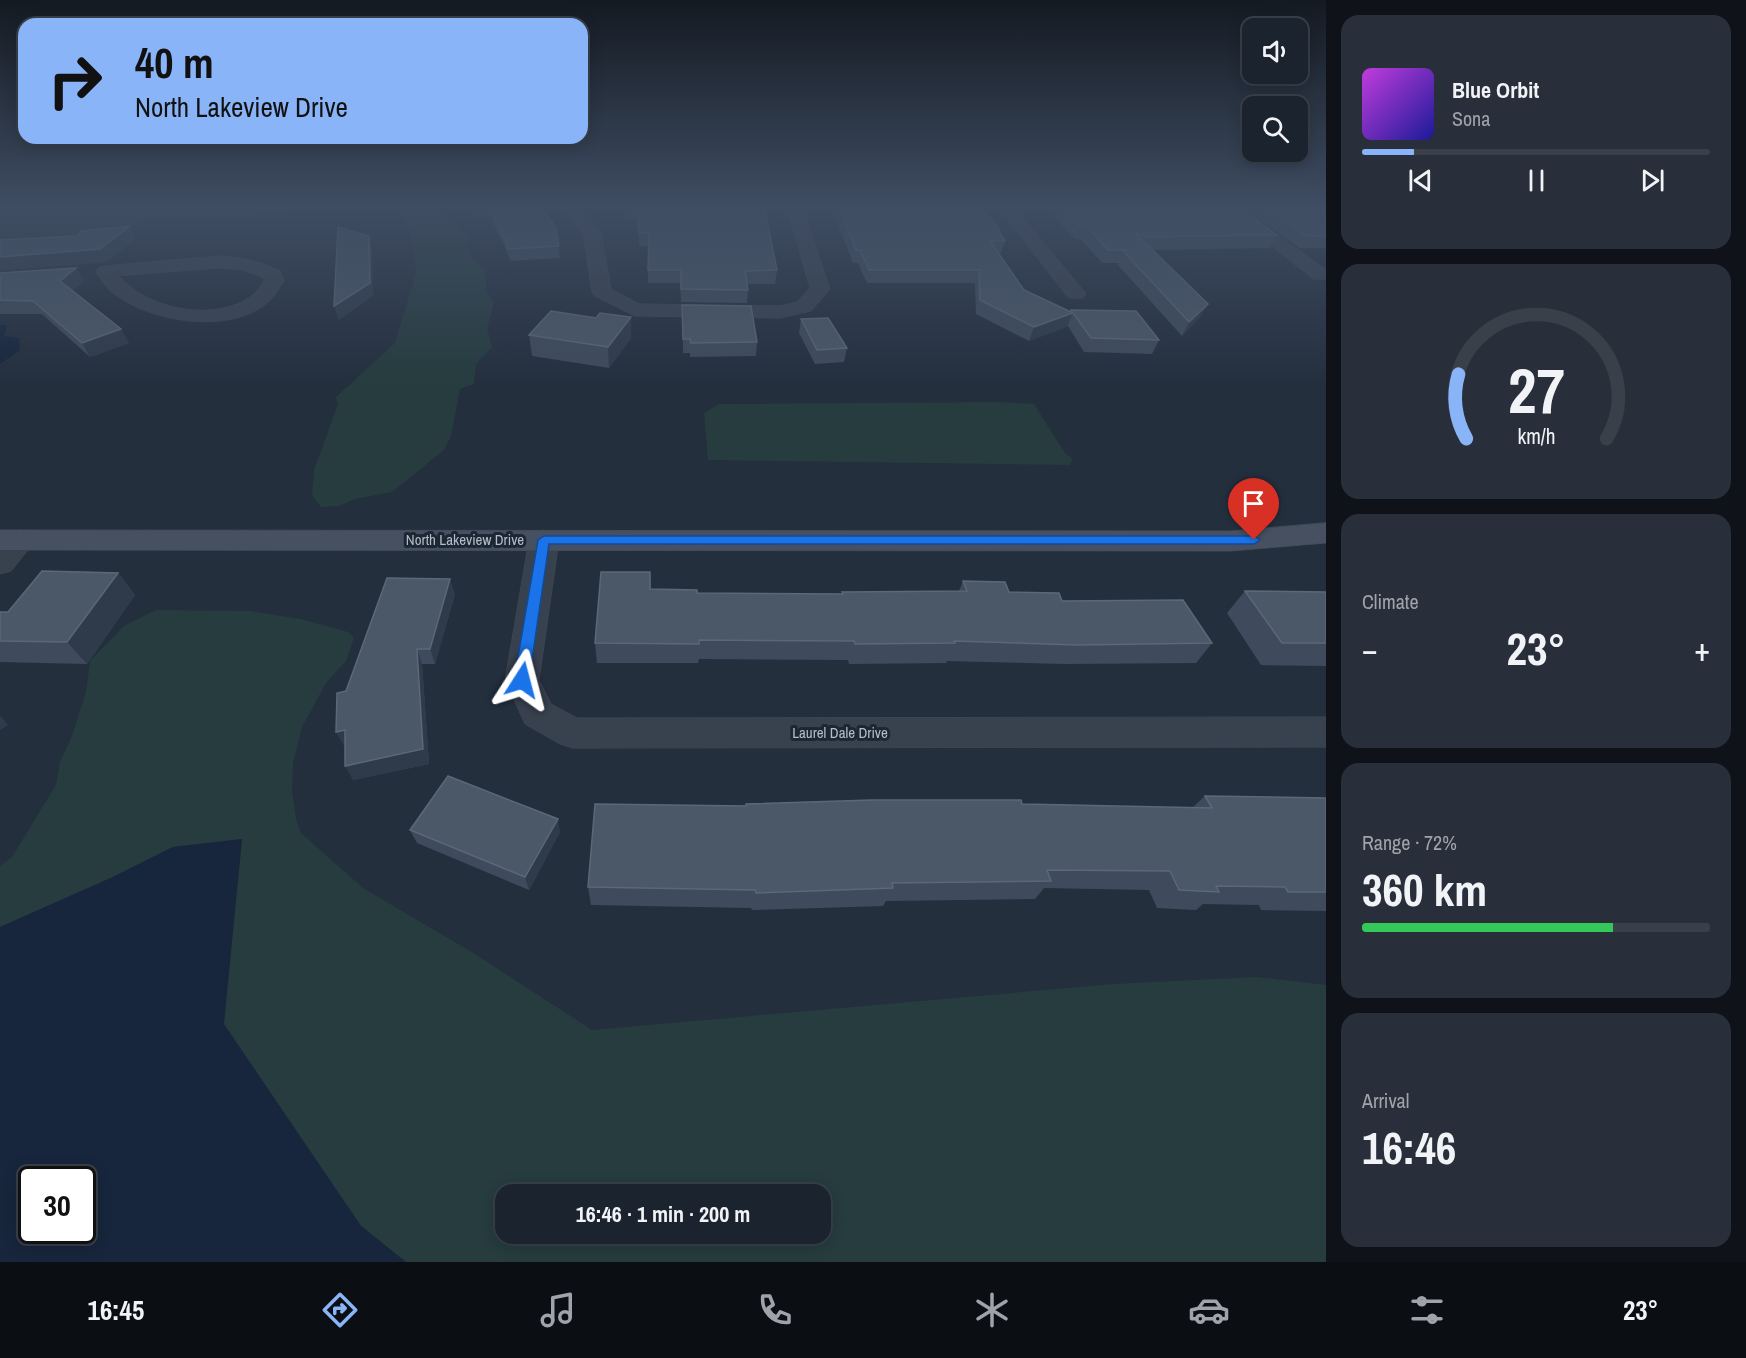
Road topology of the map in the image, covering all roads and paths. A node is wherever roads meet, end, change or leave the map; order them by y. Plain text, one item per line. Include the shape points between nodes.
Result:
1 (183, 265) edge
2 (249, 265) edge
3 (597, 265) edge
4 (812, 265) edge
5 (1053, 265) edge
6 (1306, 265) edge
7 (105, 272) junction
8 (82, 273) dead end
9 (1321, 276) dead end
10 (1076, 294) dead end
11 (1326, 533) edge
12 (10, 540) edge
13 (544, 540) junction
14 (0, 564) edge
15 (1326, 732) edge

1 - 7 street
2 - 7 street via 273,275 274,281 253,304 226,315 168,311 139,303 117,289
3 - 4 street via 602,292 635,310 780,312 804,307 820,289
5 - 10 street
6 - 9 street
7 - 8 street
11 - 13 street, North Lakeview Drive via 1231,541
12 - 13 street, North Lakeview Drive
12 - 14 street
13 - 15 street, Laurel Dale Drive via 522,680 538,714 573,733

